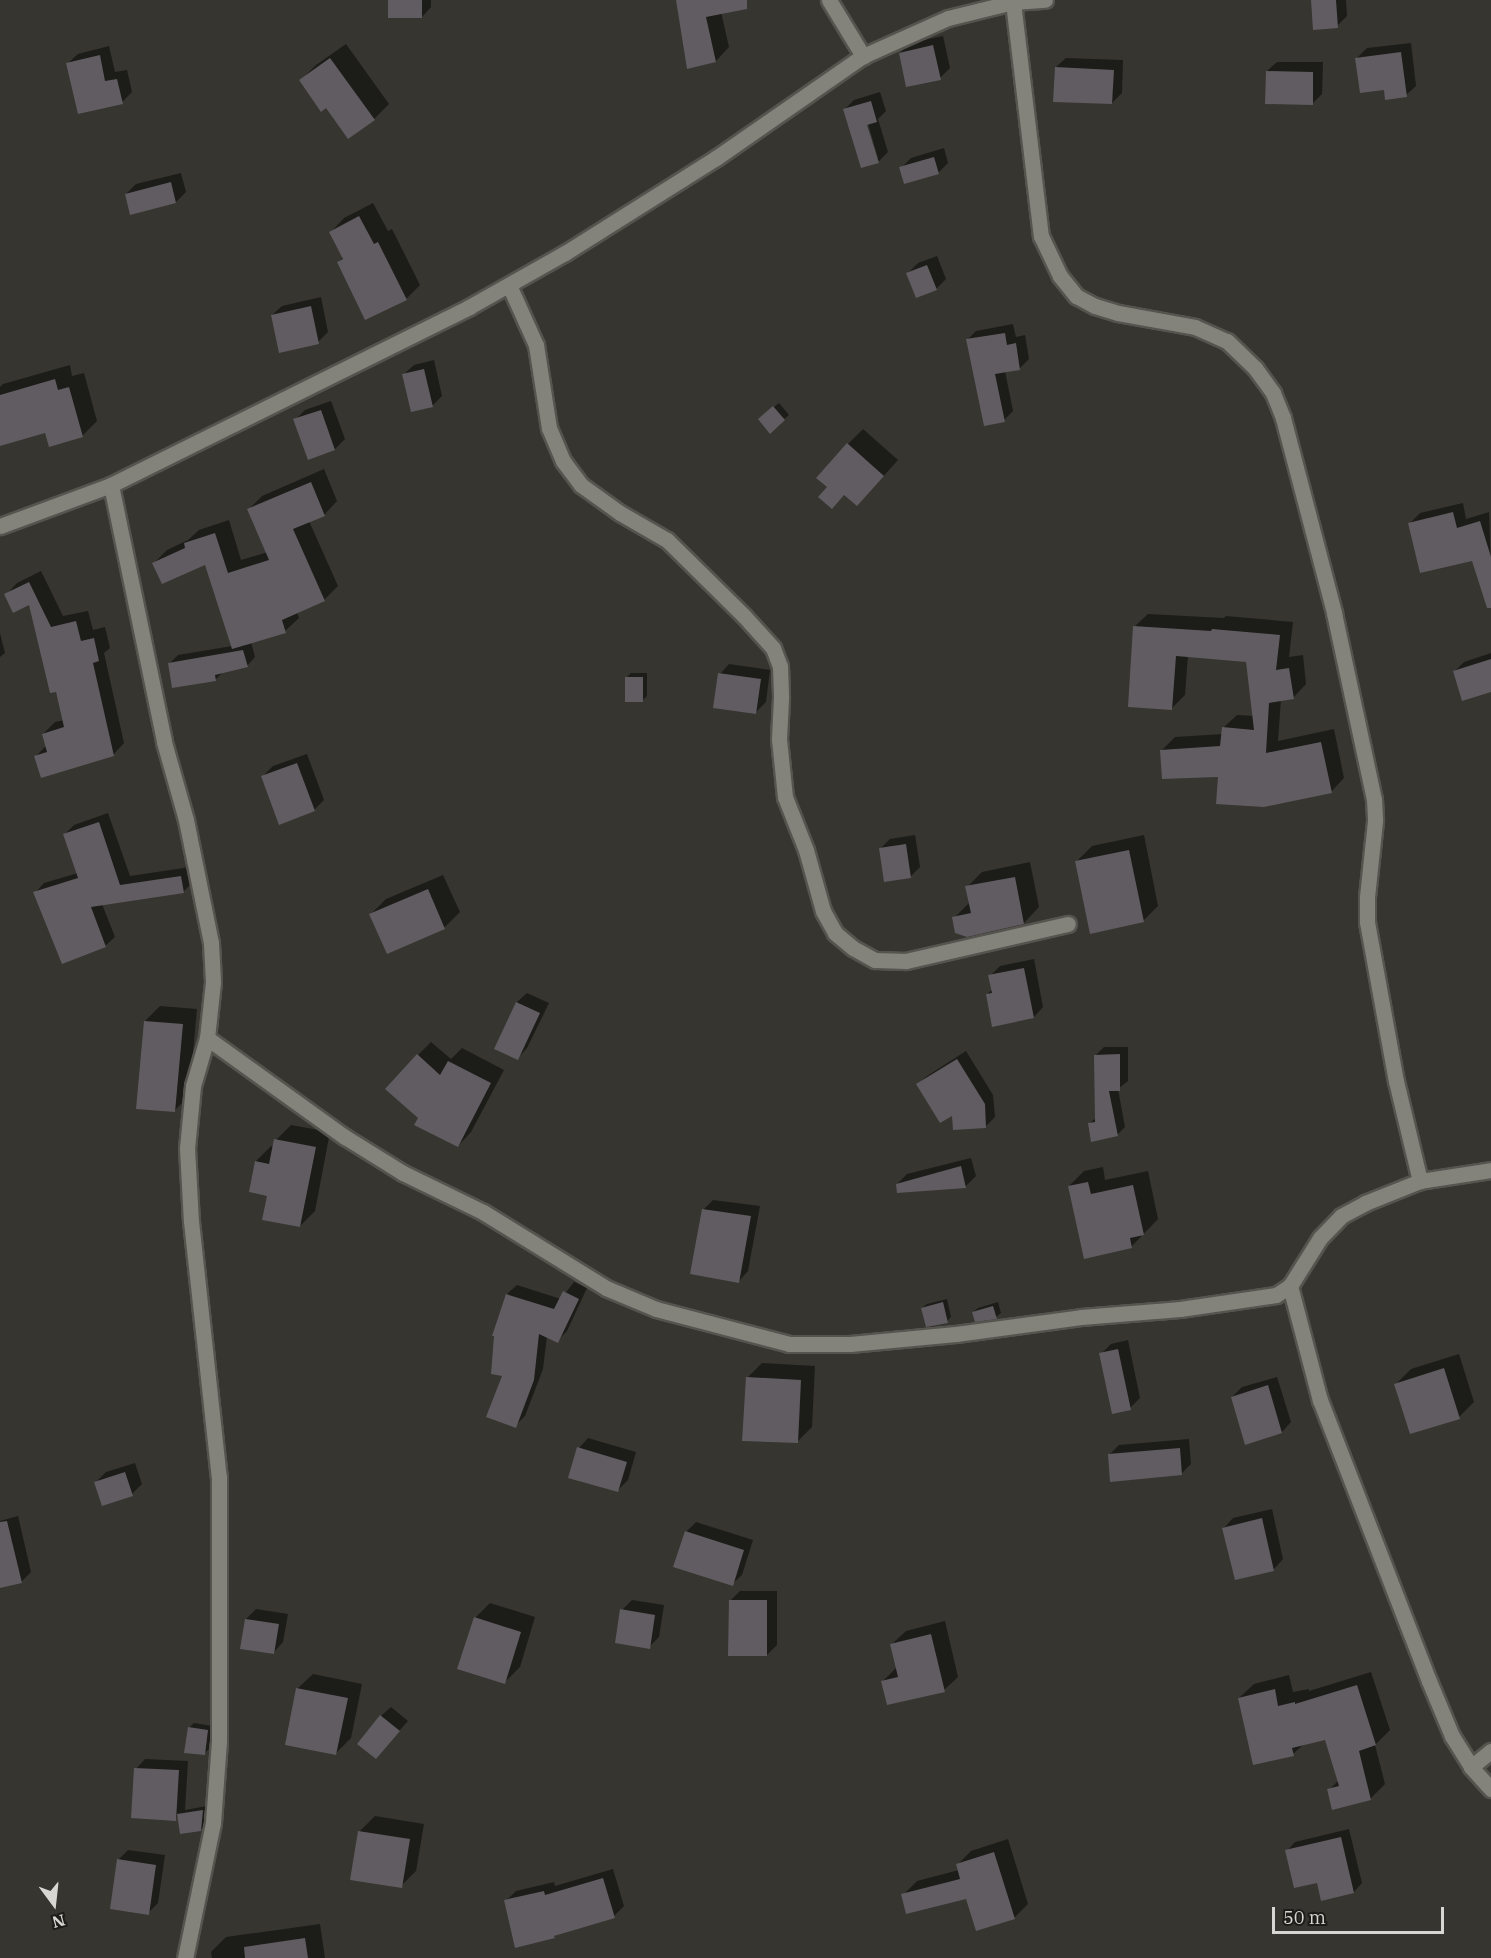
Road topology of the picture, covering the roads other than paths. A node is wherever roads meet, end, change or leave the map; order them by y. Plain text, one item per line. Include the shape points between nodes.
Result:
1 (829, 0) edge
2 (1045, 0) edge
3 (1013, 2) junction
4 (863, 56) junction
5 (509, 285) junction
6 (111, 484) junction
7 (0, 526) edge
8 (1068, 924) dead end
9 (207, 1038) junction
10 (1491, 1170) edge
11 (1420, 1181) junction
12 (1290, 1286) junction
13 (1491, 1751) edge
14 (1471, 1767) junction
15 (1491, 1790) edge
16 (185, 1958) edge

1 - 4 street
2 - 3 street
3 - 4 street via 948,18
3 - 11 street via 1041,237 1060,276 1076,296 1095,306 1195,327 1227,341 1256,368 1273,393 1283,418 1334,613 1374,799 1367,922 1396,1082
4 - 5 street via 716,158
5 - 6 street
5 - 8 street via 536,345 549,428 563,460 581,485 666,540 772,648 780,666 779,739 784,796 806,850 823,911 835,933 875,960 906,961
6 - 7 street
6 - 9 street via 164,742 186,820 211,943 213,982
9 - 12 street via 345,1137 393,1167 483,1212 606,1288 656,1310 789,1344 861,1343 1180,1309 1276,1295
9 - 16 street via 193,1086 187,1148 191,1221 219,1477 219,1741 213,1823
10 - 11 street
11 - 12 street via 1341,1216 1320,1238
12 - 14 street via 1320,1400 1379,1557 1452,1736
13 - 14 street
14 - 15 street

